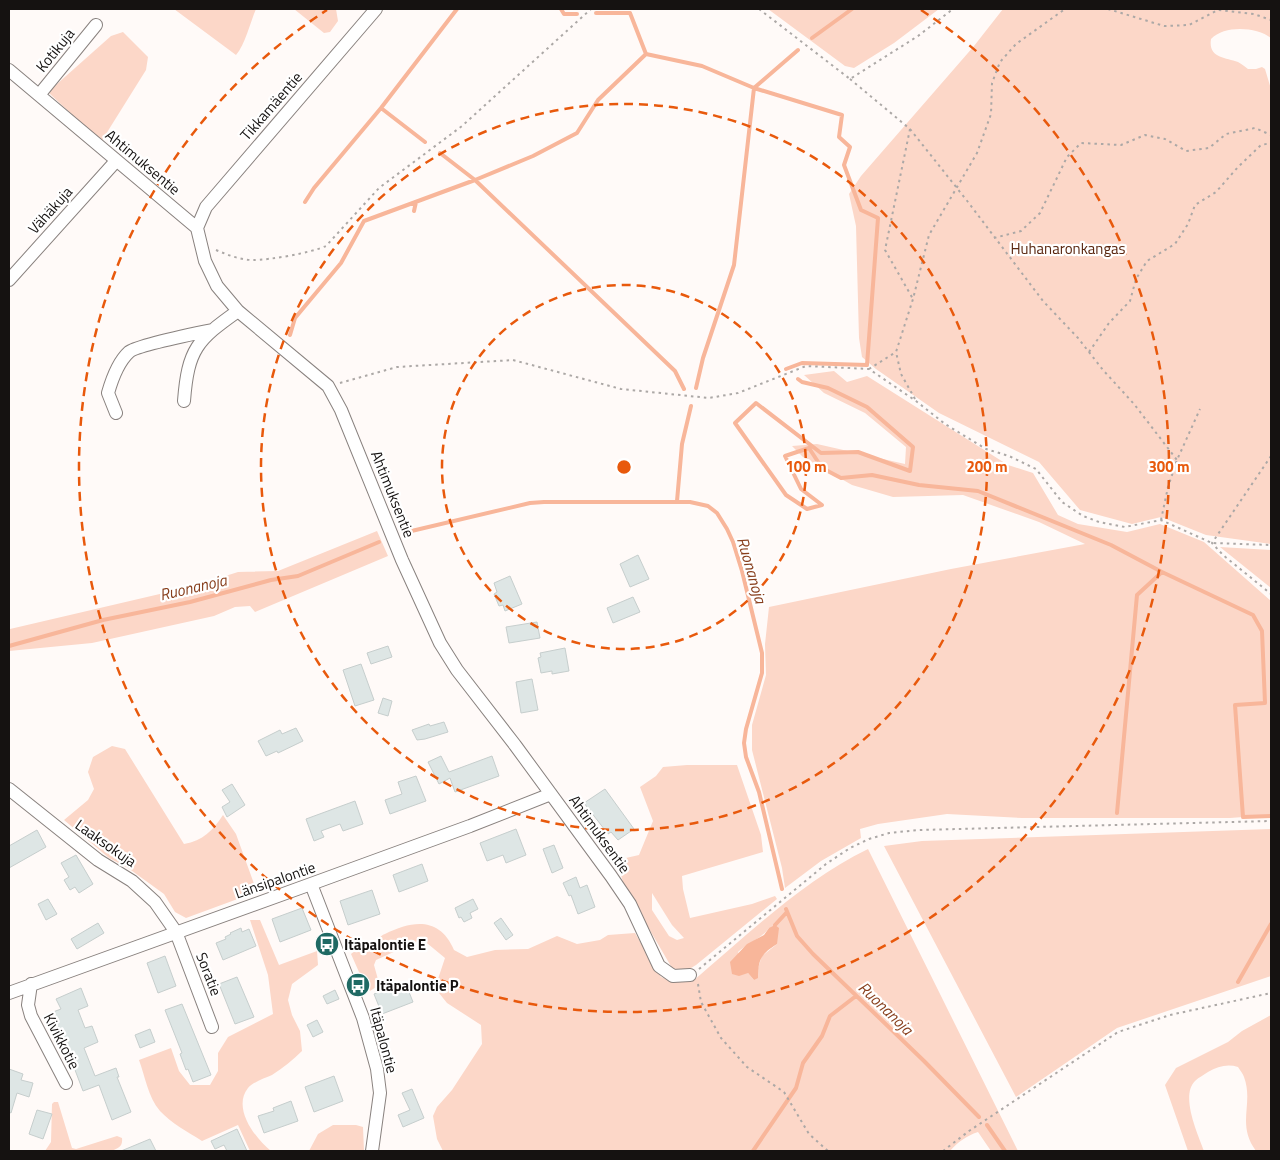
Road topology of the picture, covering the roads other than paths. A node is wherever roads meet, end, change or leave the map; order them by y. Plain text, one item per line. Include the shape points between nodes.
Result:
1 (376, 9) edge
2 (96, 25) dead end
3 (9, 70) edge
4 (38, 95) junction
5 (116, 161) junction
6 (197, 228) junction
7 (9, 280) edge
8 (238, 311) junction
9 (212, 330) junction
10 (184, 401) dead end
11 (116, 413) dead end
12 (9, 788) edge
13 (551, 794) junction
14 (311, 884) junction
15 (176, 932) junction
16 (693, 973) road end
17 (31, 984) junction
18 (9, 993) edge
19 (212, 1027) dead end
20 (66, 1083) dead end
21 (372, 1151) edge

1 - 6 street, Tikkamäentie via 221,188 206,207
2 - 4 street, Kotikuja
3 - 4 street, Ahtimuksentie
4 - 5 street, Ahtimuksentie
5 - 6 street, Ahtimuksentie
5 - 7 street, Vähäkuja
6 - 8 street, Ahtimuksentie via 210,274
8 - 9 street
8 - 13 street, Ahtimuksentie via 328,386 342,410 402,560 440,643
9 - 10 street via 198,344 192,356
9 - 11 street via 130,352 114,373 108,393
12 - 15 street, Laaksokuja via 98,860 144,891
13 - 14 street, Länsipalontie
13 - 16 street, Ahtimuksentie via 624,895 659,966 673,976
14 - 15 street, Länsipalontie
14 - 21 street, Itäpalontie via 363,1018 377,1069 380,1093
15 - 17 street, Länsipalontie
15 - 19 street, Soratie
17 - 18 street, Länsipalontie
17 - 20 street, Kivikkotie via 28,1005 31,1016

